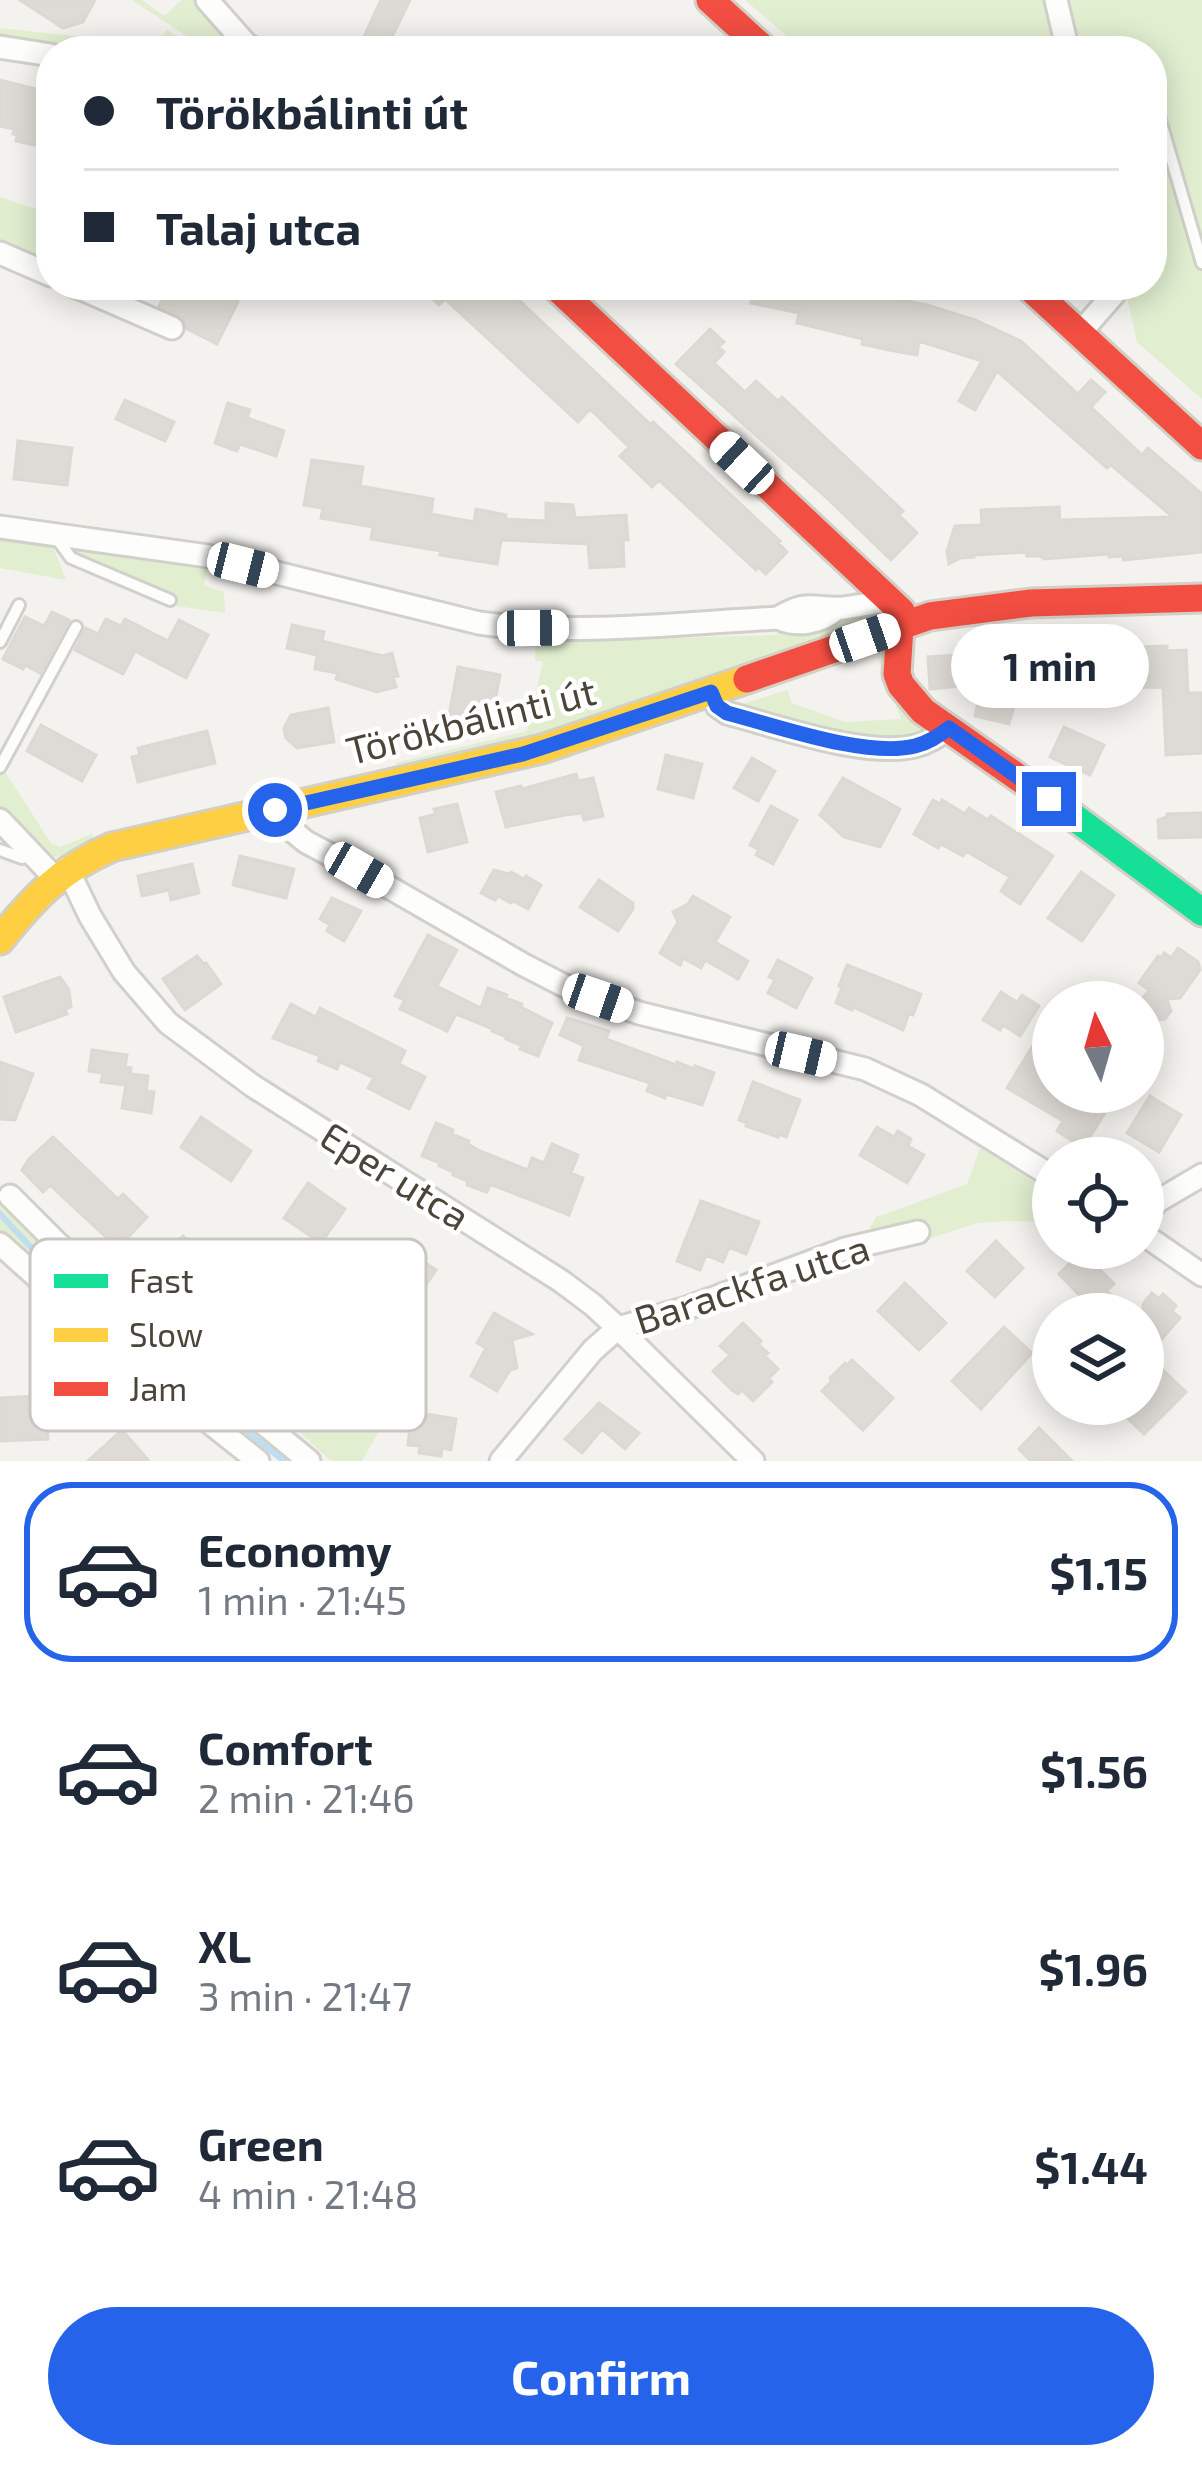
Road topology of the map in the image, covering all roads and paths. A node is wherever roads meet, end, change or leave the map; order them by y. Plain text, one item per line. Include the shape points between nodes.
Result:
1 (207, 0) edge
2 (710, 0) edge
3 (1056, 0) edge
4 (236, 36) edge
5 (750, 36) edge
6 (1064, 36) edge
7 (0, 47) edge
8 (36, 53) edge
9 (1167, 143) edge
10 (0, 253) edge
11 (1202, 262) edge
12 (36, 269) edge
13 (108, 300) edge
14 (570, 300) edge
15 (1043, 300) edge
16 (1109, 300) edge
17 (172, 328) dead end
18 (1079, 334) junction
19 (1202, 446) edge
20 (0, 527) edge
21 (53, 534) junction
22 (1202, 598) edge
23 (170, 600) dead end
24 (883, 602) junction
25 (19, 605) dead end
26 (76, 627) dead end
27 (0, 641) edge
28 (711, 692) junction
29 (949, 728) junction
30 (0, 767) edge
31 (275, 810) junction
32 (0, 820) edge
33 (0, 850) edge
34 (31, 852) junction
35 (60, 872) junction
36 (1202, 912) edge
37 (0, 940) edge
38 (1032, 1164) edge
39 (1202, 1175) edge
40 (5, 1191) edge
41 (1164, 1197) edge
42 (918, 1232) dead end
43 (52, 1239) edge
44 (0, 1244) edge
45 (1164, 1249) edge
46 (30, 1270) edge
47 (1202, 1275) edge
48 (618, 1328) junction
49 (220, 1431) edge
50 (273, 1431) edge
51 (258, 1461) edge
52 (309, 1461) edge
53 (501, 1461) edge
54 (753, 1461) edge

1 - 4 street
2 - 5 street
3 - 6 street
7 - 8 street
9 - 11 lane
10 - 12 street
13 - 17 street
14 - 24 street
15 - 18 street
16 - 18 street
18 - 19 street
20 - 21 street
21 - 23 lane via 70,558
21 - 24 street via 208,556 505,627 778,618 804,606
22 - 24 street, Törökbálinti út via 961,610
24 - 28 street, Törökbálinti út
24 - 29 street via 901,685
25 - 27 lane
26 - 30 lane
28 - 29 street via 727,713 840,742 920,746
28 - 31 street, Törökbálinti út via 523,754
29 - 36 street
31 - 35 street, Törökbálinti út via 112,848
31 - 38 street via 306,842 563,985 866,1070
32 - 34 street, Eper utca
33 - 34 lane via 22,858
34 - 35 street, Eper utca
35 - 37 street, Törökbálinti út
35 - 48 street, Eper utca via 124,972 168,1023 560,1281
39 - 41 street
40 - 43 street
42 - 48 street, Barackfa utca via 845,1249
44 - 46 street
45 - 47 street
48 - 53 street, Barackfa utca
48 - 54 street, Eper utca
49 - 51 street
50 - 52 street

